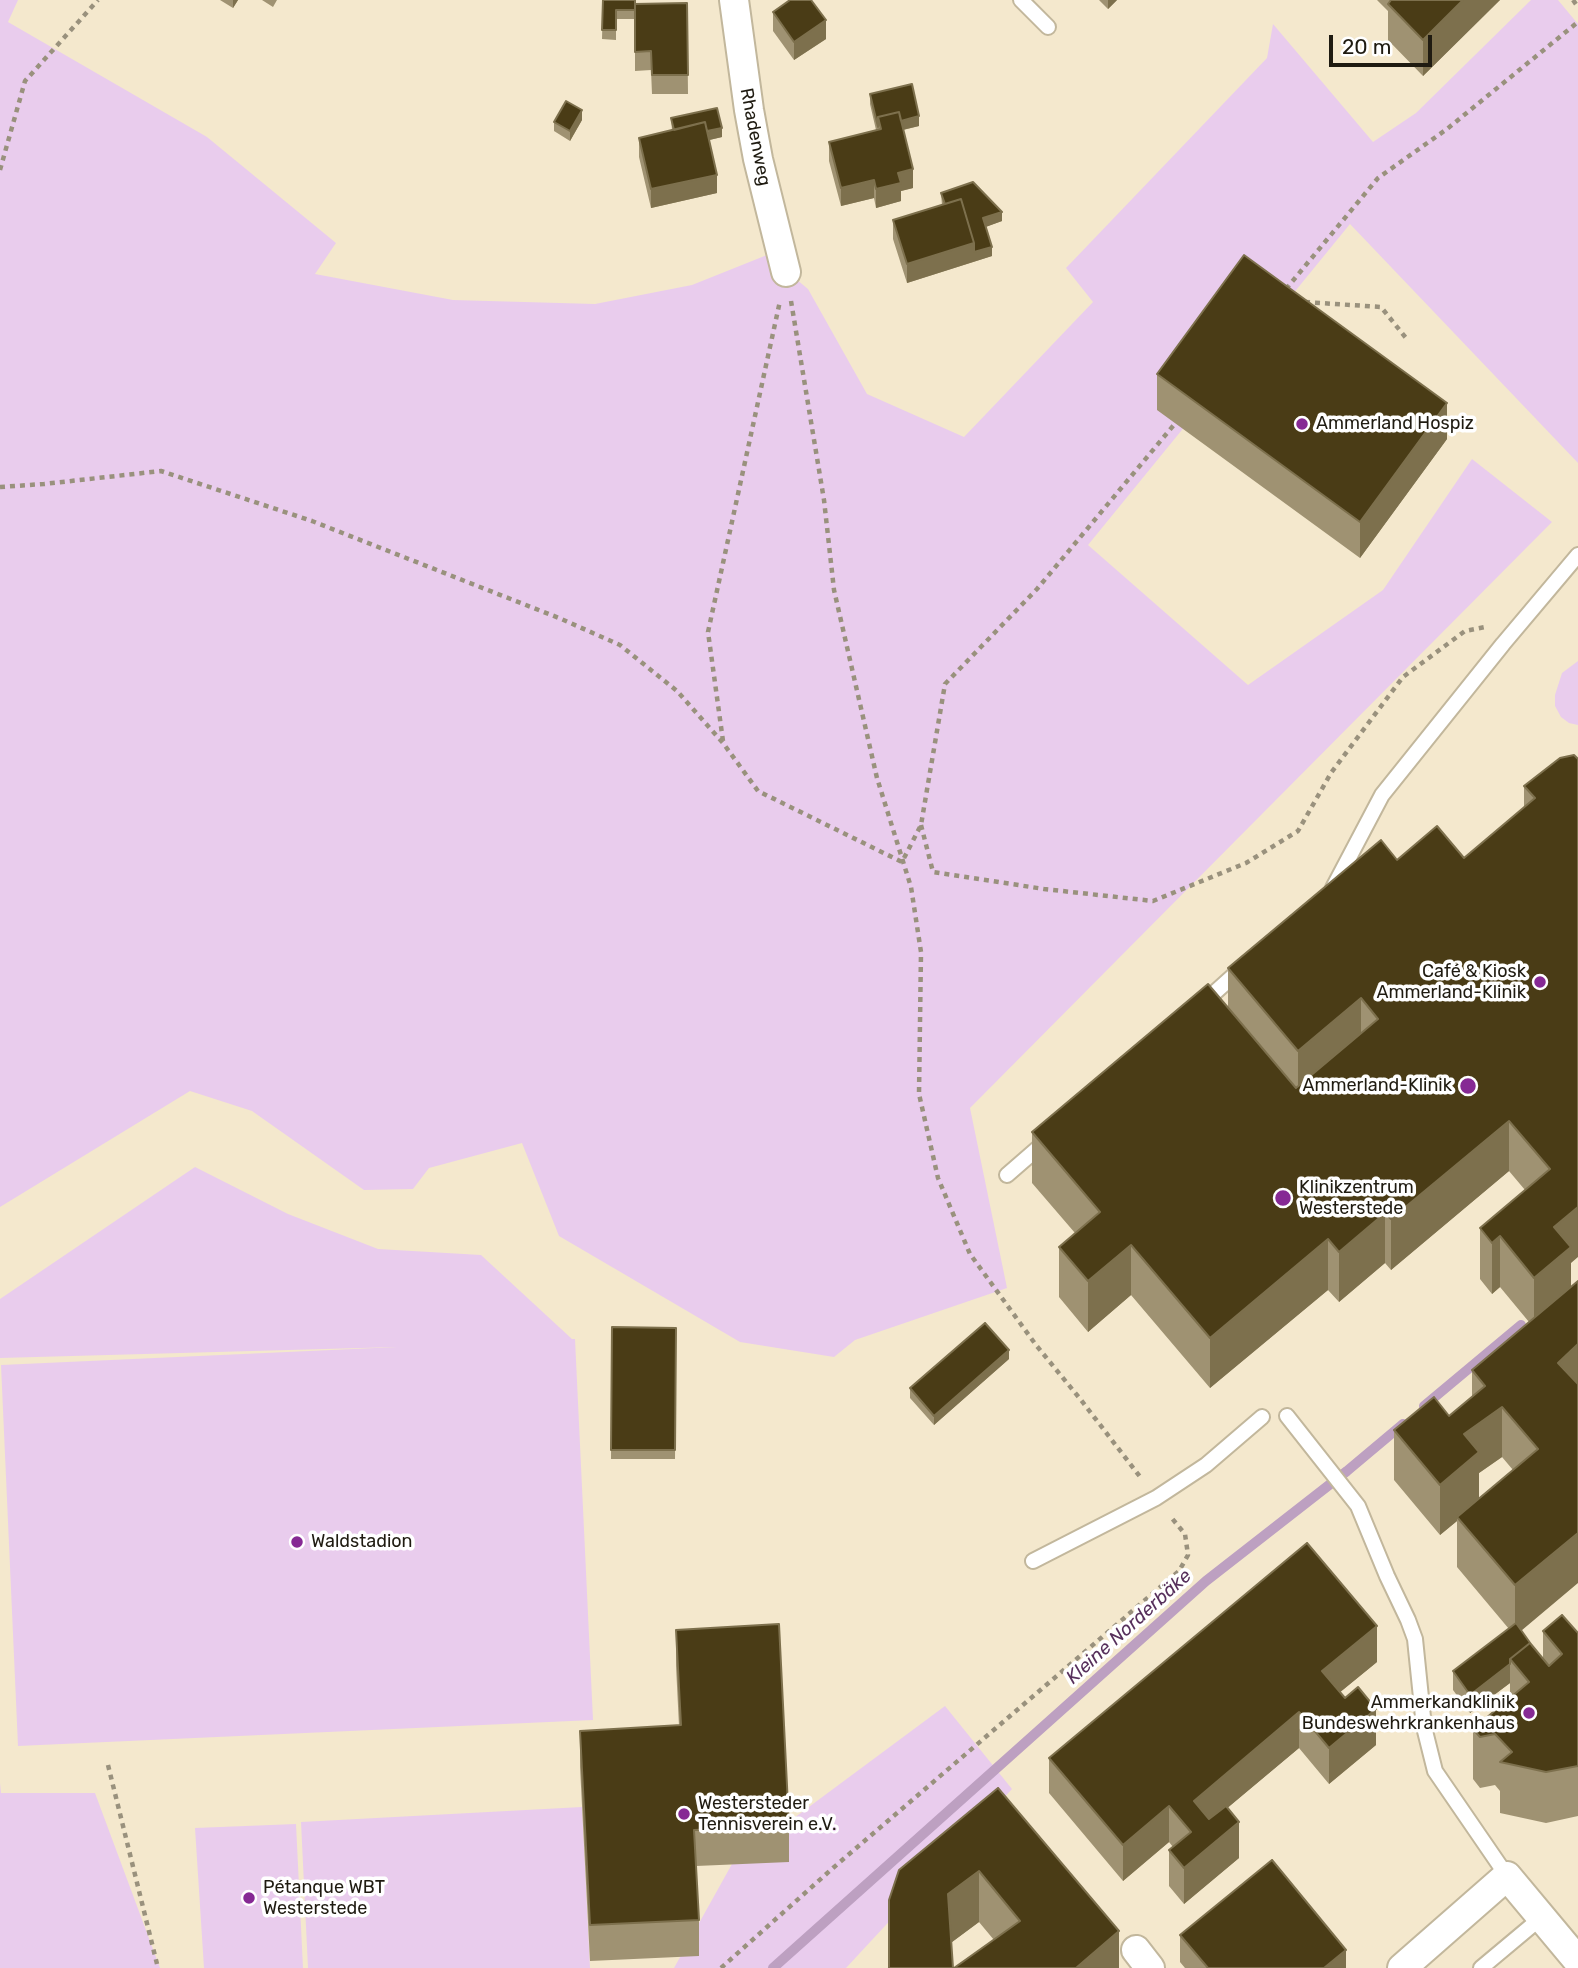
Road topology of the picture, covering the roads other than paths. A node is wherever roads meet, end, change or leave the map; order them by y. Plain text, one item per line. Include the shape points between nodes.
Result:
1 (734, 0) edge
2 (1021, 0) edge
3 (1048, 27) dead end
4 (786, 272) road end
5 (1578, 555) edge
6 (1325, 895) edge
7 (1253, 958) edge
8 (1192, 1013) edge
9 (1059, 1130) edge
10 (1007, 1175) dead end
11 (1287, 1416) dead end
12 (1262, 1417) dead end
13 (1033, 1561) dead end
14 (1507, 1877) junction
15 (1542, 1917) junction
16 (1578, 1961) edge
17 (1402, 1968) edge
18 (1481, 1968) edge

1 - 4 street, Rhadenweg via 758,159
2 - 3 lane
5 - 6 lane via 1382,795 1335,886
7 - 8 lane
9 - 10 lane
11 - 14 lane via 1357,1506 1415,1639 1424,1727 1435,1770
12 - 13 lane via 1206,1465 1156,1498
14 - 15 street
14 - 17 street
15 - 16 street
15 - 18 lane

